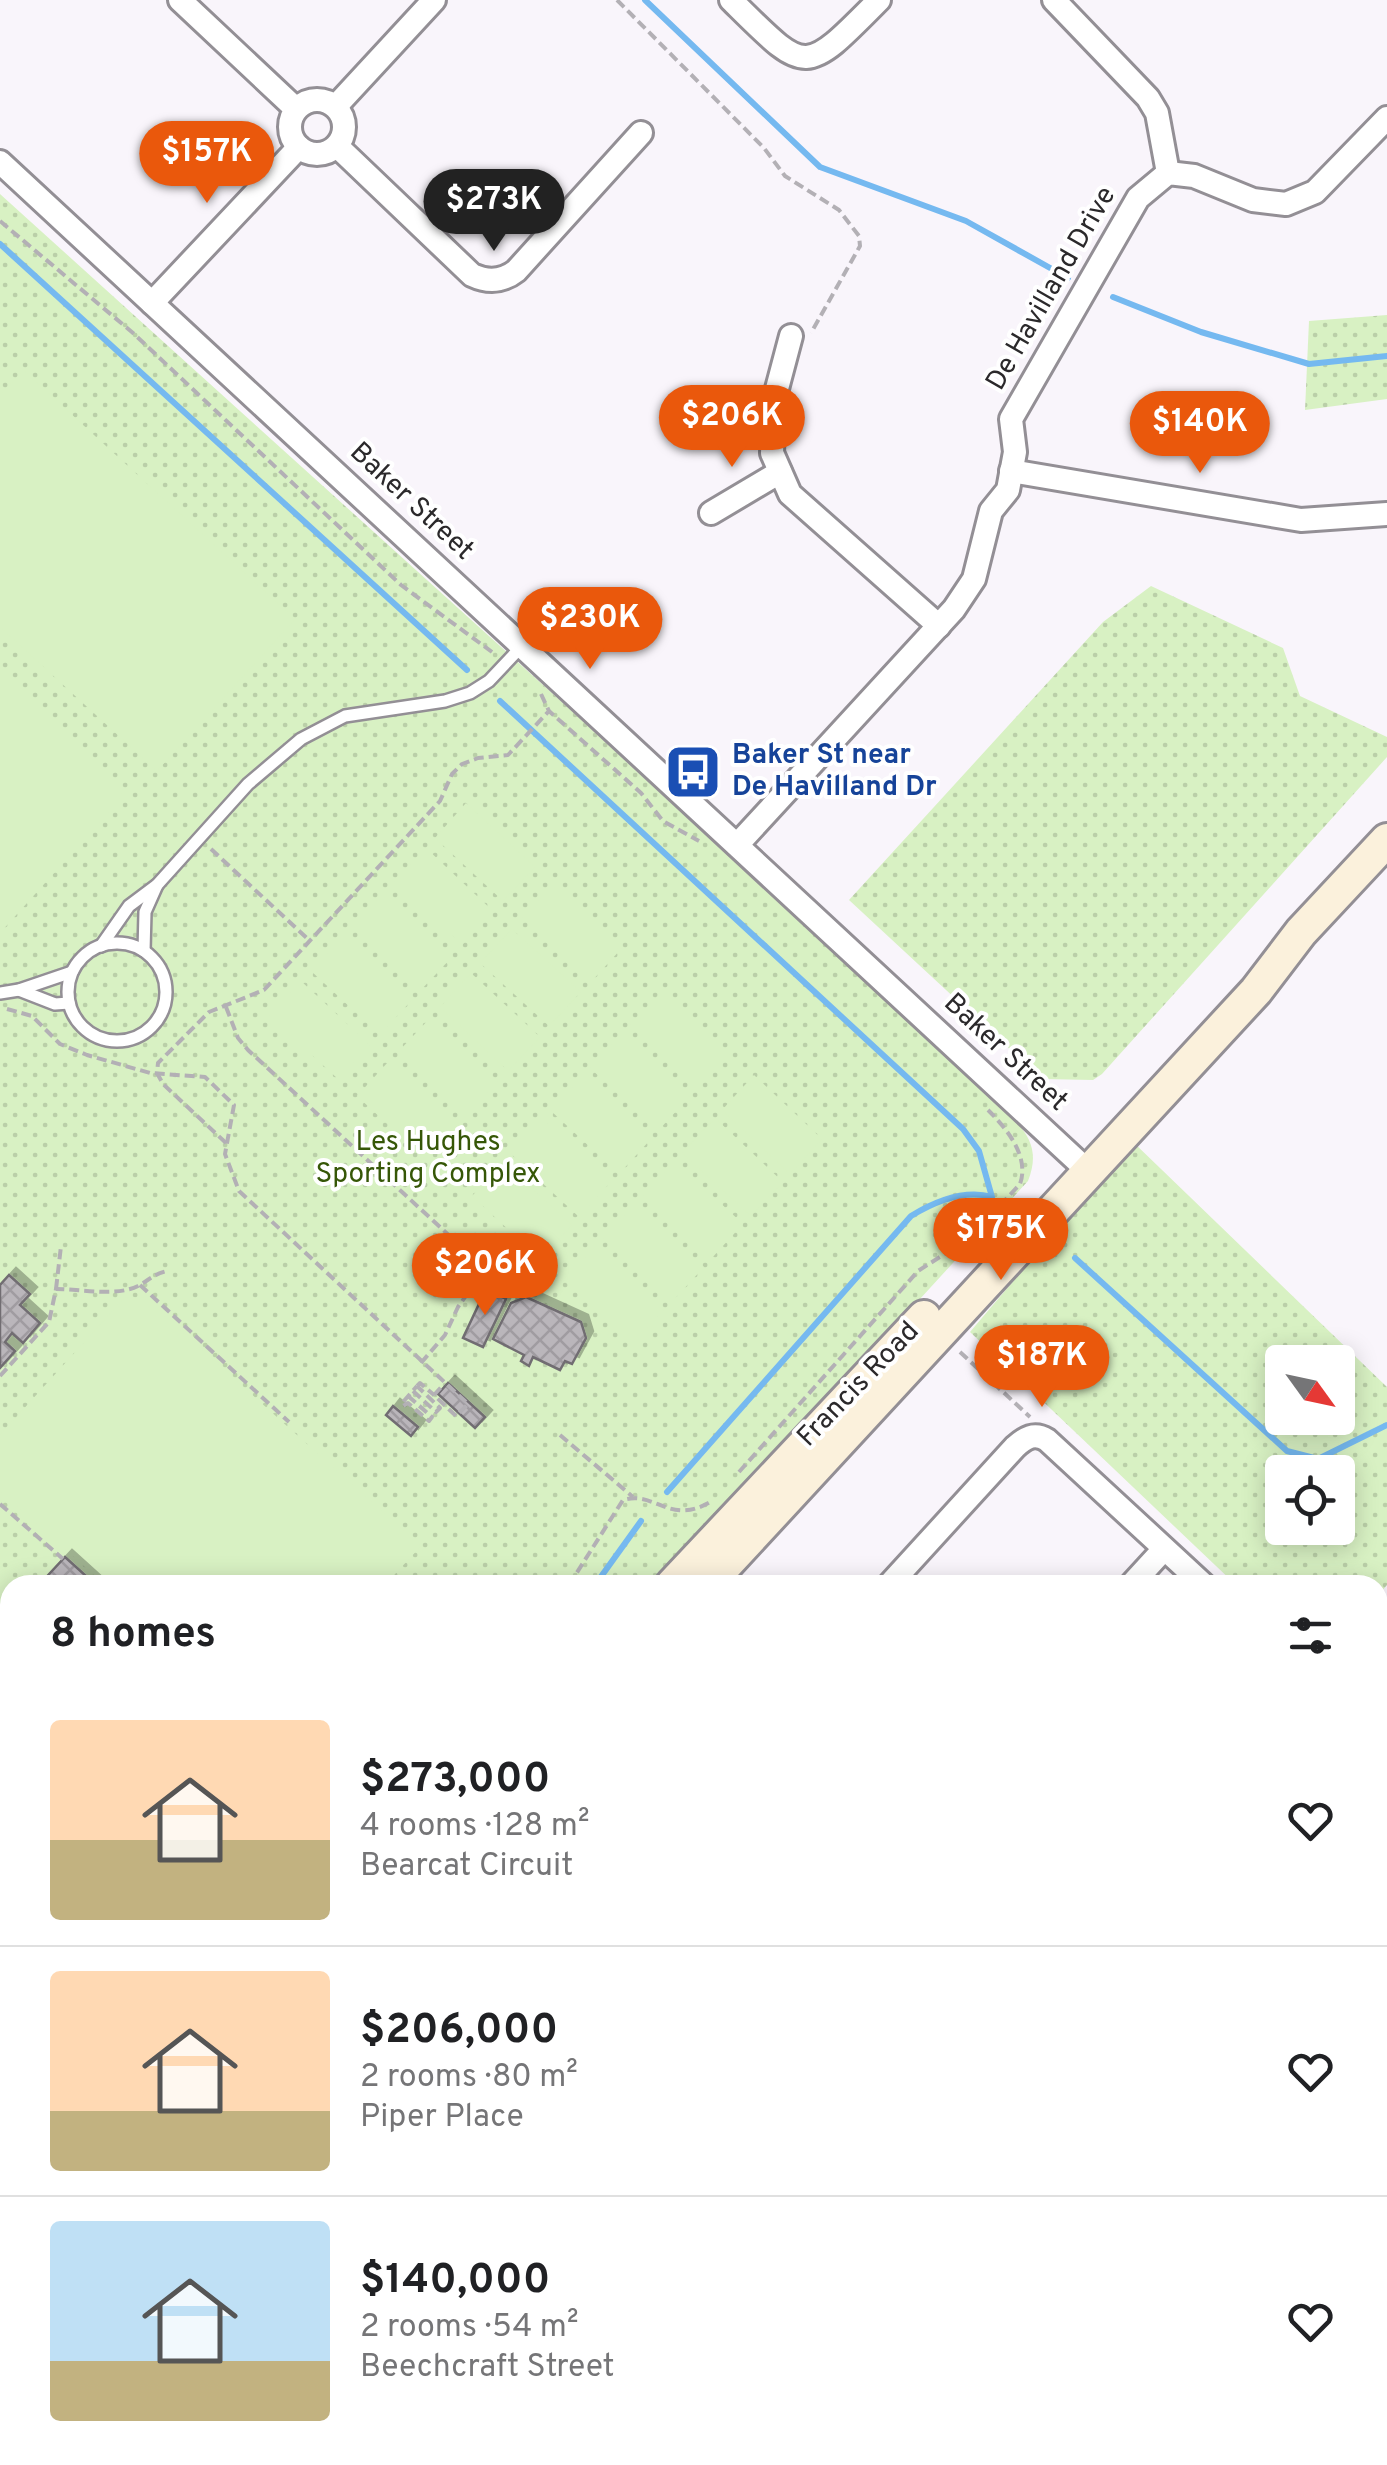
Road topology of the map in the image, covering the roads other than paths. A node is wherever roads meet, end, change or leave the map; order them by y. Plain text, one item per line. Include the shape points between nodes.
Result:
1 (180, 0) edge
2 (434, 0) edge
3 (730, 0) edge
4 (880, 0) edge
5 (1054, 0) edge
6 (336, 106) junction
7 (296, 109) junction
8 (1387, 118) edge
9 (641, 133) dead end
10 (337, 146) junction
11 (299, 147) junction
12 (0, 162) edge
13 (1168, 173) junction
14 (152, 303) junction
15 (791, 336) road end
16 (1011, 471) junction
17 (780, 472) junction
18 (711, 513) dead end
19 (1387, 514) edge
20 (939, 626) junction
21 (522, 646) junction
22 (1387, 840) edge
23 (736, 845) junction
24 (157, 884) junction
25 (101, 946) junction
26 (144, 951) junction
27 (72, 972) junction
28 (19, 990) junction
29 (0, 993) edge
30 (69, 1004) junction
31 (1081, 1164) junction
32 (1164, 1549) junction
33 (682, 1575) edge
34 (717, 1575) edge
35 (898, 1575) edge
36 (1140, 1575) edge
37 (1193, 1575) edge

1 - 7 street
2 - 6 street
3 - 4 street via 781,50 815,57
5 - 13 street via 1148,98
6 - 7 street via 320,99
6 - 10 street via 345,130
7 - 11 street via 290,124
8 - 13 street via 1315,192 1286,204
9 - 10 street via 516,272 497,280 472,275
10 - 11 street via 314,154
11 - 14 street
12 - 14 street, Baker Street
13 - 16 street, De Havilland Drive via 1138,198 1011,420
14 - 21 street, Baker Street
15 - 17 street via 774,400 772,453
16 - 19 street via 1301,520
16 - 20 street, De Havilland Drive via 1008,490 991,511 974,579
17 - 18 street
17 - 20 street via 790,494
20 - 23 street, De Havilland Drive
21 - 23 street, Baker Street
21 - 24 lane via 470,693 345,716 311,732 248,784
22 - 31 main road, Francis Road via 1302,932 1173,1048
23 - 31 street, Baker Street
24 - 25 lane via 129,906
24 - 26 lane via 145,912
25 - 26 lane via 131,944
25 - 27 lane
26 - 30 lane via 161,970 166,993 148,1030 122,1040 96,1036
27 - 28 lane
27 - 30 lane
28 - 29 lane
28 - 30 lane
31 - 33 main road, Francis Road
31 - 34 main road, Francis Road
32 - 35 street via 1036,1436 1020,1443
32 - 36 street
32 - 37 street

